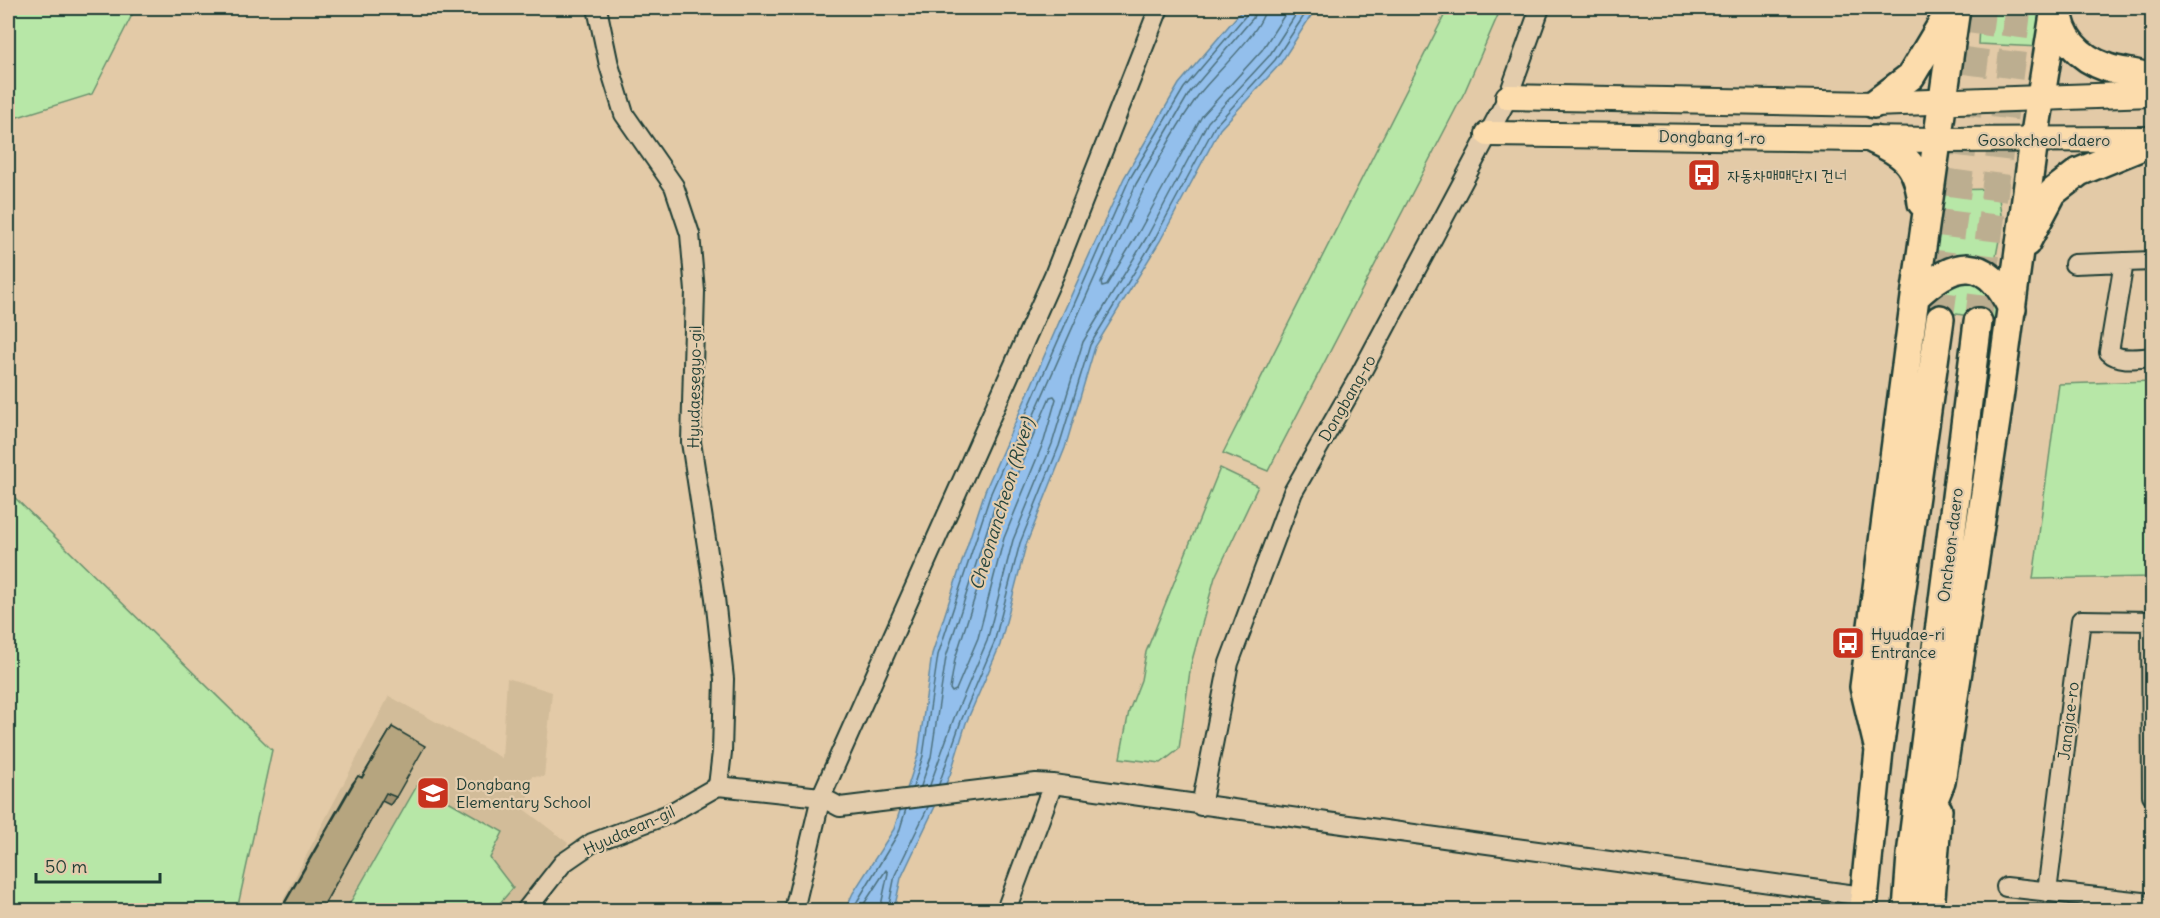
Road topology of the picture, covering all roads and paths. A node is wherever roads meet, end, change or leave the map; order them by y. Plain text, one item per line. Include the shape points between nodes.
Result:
1 (597, 8) edge
2 (1159, 8) edge
3 (1540, 8) edge
4 (1952, 8) edge
5 (1956, 8) edge
6 (2057, 8) edge
7 (2152, 79) edge
8 (2152, 94) edge
9 (1508, 97) junction
10 (2041, 98) junction
11 (1944, 101) junction
12 (1874, 104) junction
13 (1488, 134) junction
14 (1874, 140) junction
15 (1936, 140) junction
16 (2034, 140) junction
17 (2152, 141) edge
18 (1922, 246) junction
19 (2152, 261) edge
20 (2124, 262) junction
21 (2074, 264) dead end
22 (2016, 266) junction
23 (1915, 297) junction
24 (2012, 309) junction
25 (1940, 318) tunnel mouth
26 (1978, 322) tunnel mouth
27 (2152, 357) edge
28 (2152, 621) edge
29 (1879, 750) junction
30 (1941, 782) junction
31 (1045, 783) junction
32 (718, 786) junction
33 (2152, 795) edge
34 (821, 798) junction
35 (1201, 806) junction
36 (1911, 855) junction
37 (1932, 878) junction
38 (2006, 887) dead end
39 (2047, 892) junction
40 (1863, 903) edge
41 (2152, 903) edge
42 (526, 910) edge
43 (794, 910) edge
44 (1006, 910) edge
45 (1907, 910) edge
46 (1930, 910) edge
47 (1948, 910) edge

1 - 32 street, Hyudaesegyo-gil via 624,114 674,186 690,234 695,291 690,442 724,679
2 - 34 street via 1054,275
3 - 9 street, Dongbang-ro
4 - 12 highway via 1911,76
5 - 11 highway
6 - 7 highway via 2062,33 2080,54 2108,68 2139,72
6 - 10 highway
8 - 10 main road
9 - 12 main road
9 - 13 street, Dongbang-ro
10 - 11 main road
10 - 16 highway
11 - 12 main road
11 - 15 highway
13 - 14 main road, Dongbang 1-ro
13 - 35 street, Dongbang-ro via 1362,374 1293,492 1229,663
14 - 15 main road, Dongbang 1-ro
14 - 18 highway via 1897,150 1913,165 1922,200
15 - 16 main road, Gosokcheol-daero
15 - 18 highway
16 - 17 main road, Gosokcheol-daero
16 - 22 highway
17 - 22 highway via 2079,172 2053,192
18 - 23 highway
19 - 20 street
20 - 21 street
20 - 27 street via 2109,352 2114,357
22 - 24 highway
23 - 24 highway via 1942,273 1956,268 1975,269 1995,279
23 - 29 highway via 1864,687
24 - 30 highway
25 - 29 highway
26 - 36 highway, Oncheon-daero
28 - 33 street, Jangjae-ro
28 - 39 street, Jangjae-ro via 2081,620
29 - 40 highway
30 - 36 highway
30 - 37 highway
31 - 34 street via 840,807
31 - 35 street
31 - 44 street
32 - 34 street
32 - 42 street, Hyudaean-gil via 669,814 592,843 563,863
34 - 43 street
35 - 40 street
36 - 45 highway, Oncheon-daero
37 - 46 highway
37 - 47 highway
38 - 39 street
39 - 41 street

